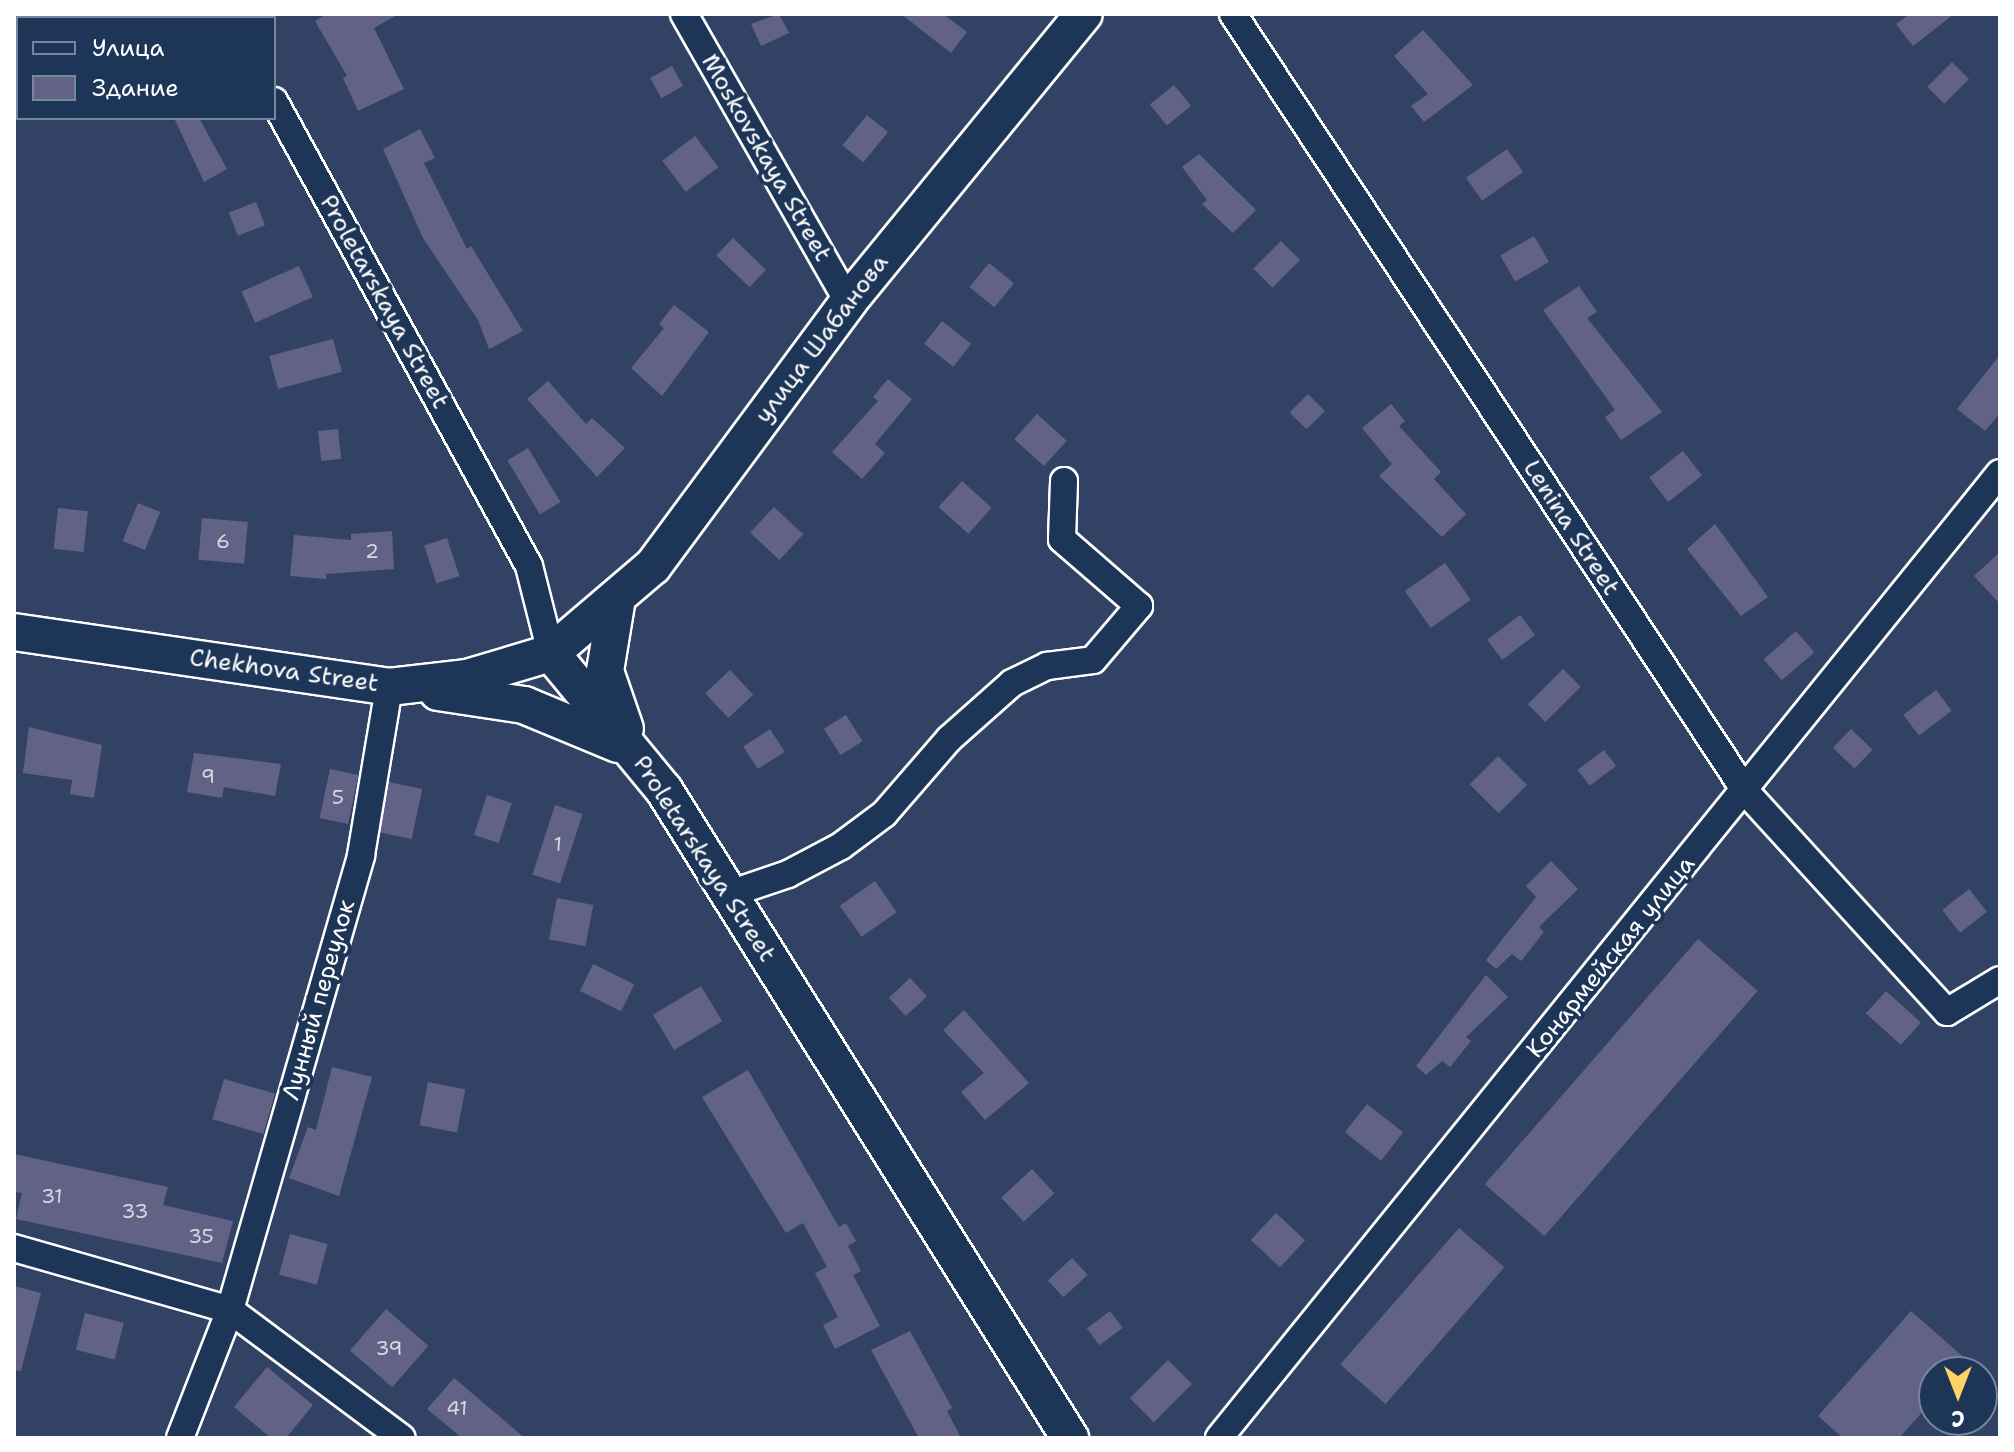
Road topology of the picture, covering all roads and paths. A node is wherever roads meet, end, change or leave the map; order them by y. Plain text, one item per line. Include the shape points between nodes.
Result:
1 (684, 14) edge
2 (1084, 14) edge
3 (1233, 14) edge
4 (276, 105) edge
5 (848, 302) junction
6 (2000, 473) edge
7 (1064, 481) dead end
8 (616, 604) junction
9 (14, 632) edge
10 (551, 653) junction
11 (389, 687) junction
12 (639, 756) junction
13 (1746, 792) junction
14 (729, 894) junction
15 (2000, 980) edge
16 (14, 1248) edge
17 (230, 1310) junction
18 (180, 1438) edge
19 (402, 1438) edge
20 (1070, 1438) edge
21 (1219, 1438) edge

1 - 5 street, Moskovskaya Street
2 - 5 street, улица Шабанова
3 - 13 street, Lenina Street
4 - 10 street, Proletarskaya Street via 529,566
5 - 8 street, улица Шабанова via 653,566
6 - 13 street, Конармейская улица
7 - 14 street via 1062,539 1139,606 1093,660 1047,666 1012,683 949,739 884,814 841,846 788,874
8 - 10 street, улица Шабанова
8 - 12 street via 605,671
9 - 11 street, Chekhova Street
10 - 11 street, Chekhova Street via 467,678
10 - 12 street, Proletarskaya Street
11 - 12 street via 524,705 579,723
11 - 17 street, Лунный переулок via 361,855
12 - 14 street, Proletarskaya Street
13 - 15 street, Lenina Street via 1947,1012
13 - 21 street, Конармейская улица
14 - 20 street, Proletarskaya Street
16 - 17 street
17 - 18 street, Лунный переулок
17 - 19 street

